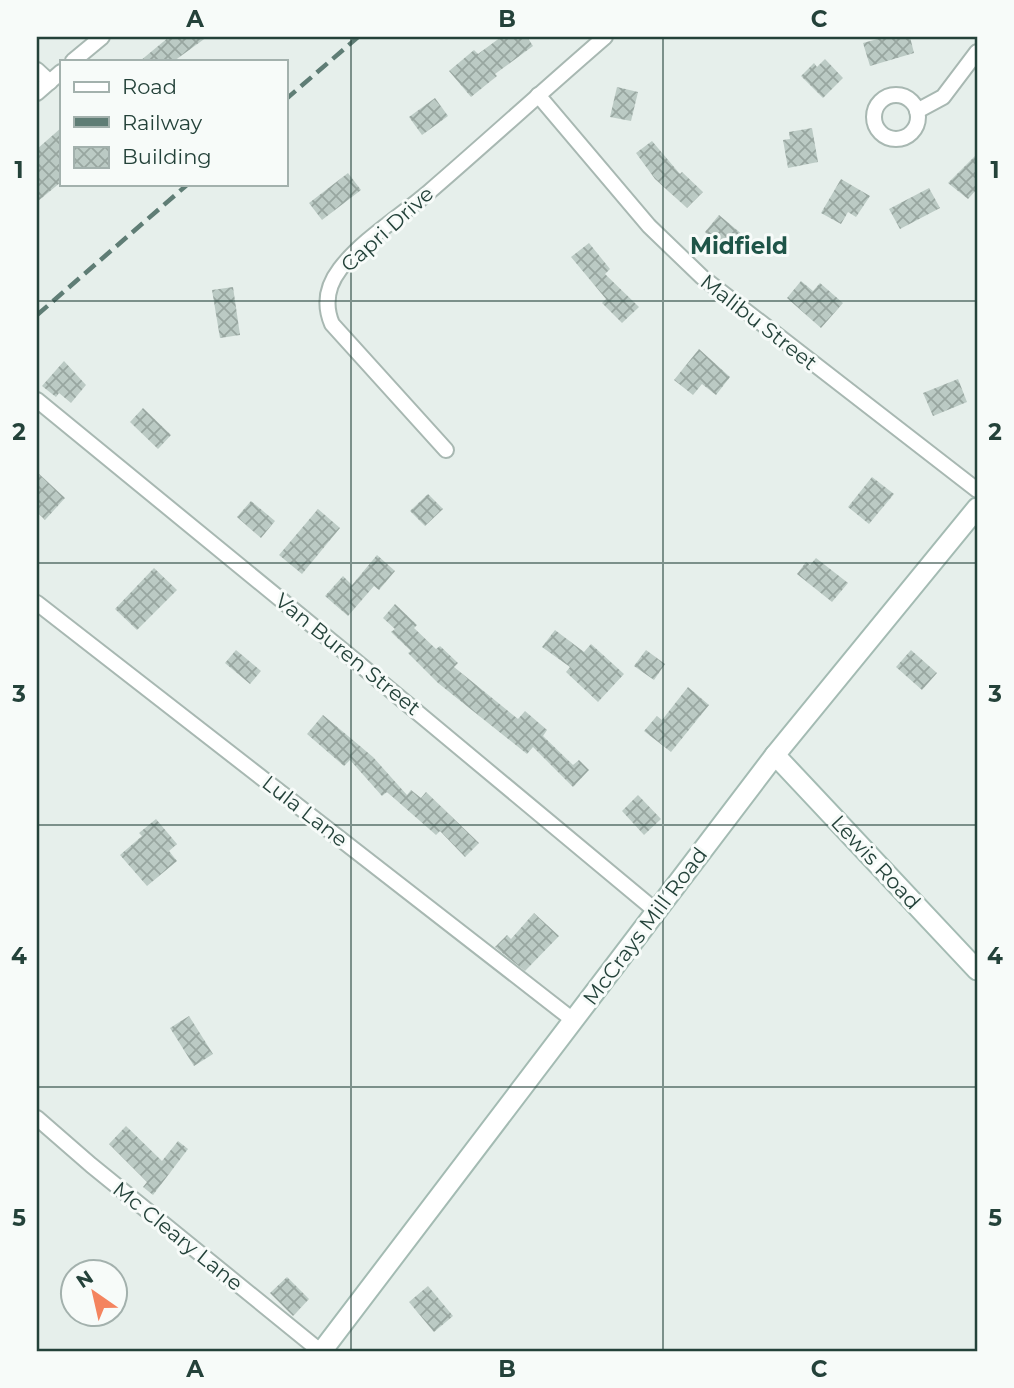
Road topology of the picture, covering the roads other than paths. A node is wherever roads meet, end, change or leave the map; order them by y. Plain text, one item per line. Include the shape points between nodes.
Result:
1 (102, 37) edge
2 (605, 37) edge
3 (977, 52) edge
4 (75, 60) edge
5 (37, 70) edge
6 (56, 77) edge
7 (37, 93) edge
8 (538, 95) junction
9 (917, 111) dead end
10 (37, 400) edge
11 (446, 450) dead end
12 (977, 490) edge
13 (977, 508) edge
14 (37, 603) edge
15 (775, 755) junction
16 (656, 911) junction
17 (977, 970) edge
18 (573, 1020) junction
19 (37, 1118) edge
20 (321, 1351) edge

1 - 4 street
2 - 8 street, Capri Drive
3 - 9 street via 943,97
5 - 6 street
6 - 7 street
8 - 11 street, Capri Drive via 353,255 339,270 327,298 327,312 342,338
8 - 12 street, Malibu Street via 649,226 702,277
10 - 16 street, Van Buren Street
13 - 15 street, McCrays Mill Road
14 - 18 street, Lula Lane
15 - 16 street, McCrays Mill Road
15 - 17 street, Lewis Road
16 - 18 street, McCrays Mill Road
18 - 20 street, McCrays Mill Road
19 - 20 street, Mc Cleary Lane

